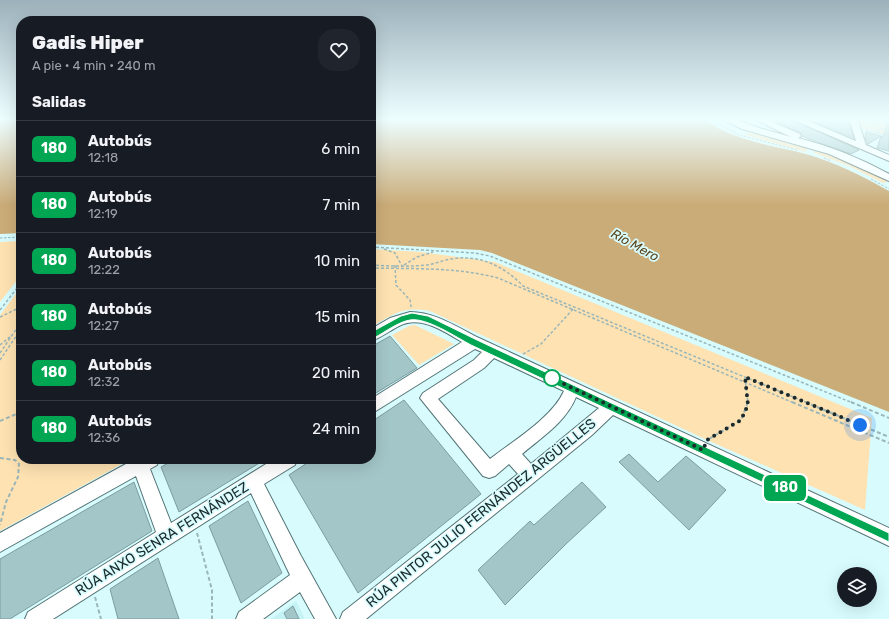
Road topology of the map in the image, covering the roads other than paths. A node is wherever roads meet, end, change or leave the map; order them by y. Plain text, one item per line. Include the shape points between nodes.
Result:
1 (816, 147) edge
2 (864, 147) edge
3 (889, 158) edge
4 (889, 178) edge
5 (376, 333) edge
6 (474, 342) junction
7 (492, 351) junction
8 (573, 388) junction
9 (376, 404) edge
10 (610, 406) junction
11 (510, 453) junction
12 (141, 464) edge
13 (146, 464) edge
14 (281, 464) edge
15 (530, 474) junction
16 (254, 481) junction
17 (167, 536) junction
18 (889, 537) edge
19 (0, 543) edge
20 (302, 578) junction
21 (35, 619) edge
22 (246, 619) edge
23 (326, 619) edge
24 (350, 619) edge

1 - 4 street via 844,156
2 - 3 street
5 - 6 street via 412,316 426,318
6 - 7 street
6 - 9 street
7 - 8 street
7 - 11 street via 479,364 428,398 489,470
8 - 10 street
8 - 11 street via 565,406
10 - 15 street, RÚA PINTOR JULIO FERNÁNDEZ ARGÜELLES via 586,430
10 - 18 street
11 - 15 street
12 - 19 street
13 - 17 street
14 - 16 street, RÚA ANXO SENRA FERNÁNDEZ
15 - 24 street, RÚA PINTOR JULIO FERNÁNDEZ ARGÜELLES
16 - 17 street, RÚA ANXO SENRA FERNÁNDEZ
16 - 20 street
17 - 21 street, RÚA ANXO SENRA FERNÁNDEZ
20 - 22 street
20 - 23 street

